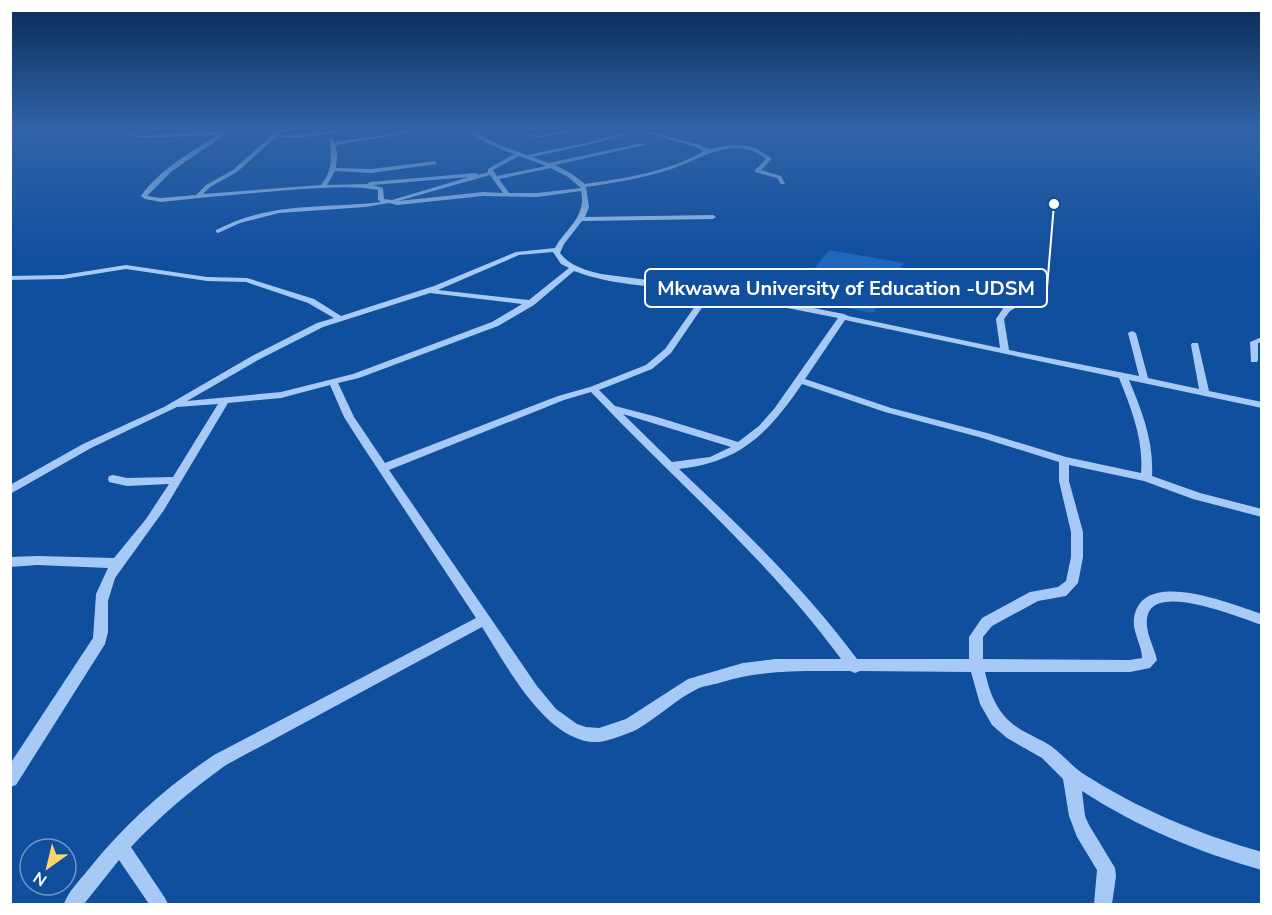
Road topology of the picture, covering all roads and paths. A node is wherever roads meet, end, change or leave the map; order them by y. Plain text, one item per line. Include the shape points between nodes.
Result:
1 (166, 173) edge
2 (232, 173) edge
3 (330, 173) edge
4 (507, 173) edge
5 (564, 173) edge
6 (652, 173) edge
7 (763, 173) edge
8 (492, 175) junction
9 (476, 176) junction
10 (783, 183) dead end
11 (360, 185) junction
12 (323, 186) junction
13 (584, 188) junction
14 (507, 193) junction
15 (198, 195) junction
16 (389, 203) junction
17 (713, 218) dead end
18 (581, 219) junction
19 (218, 231) dead end
20 (556, 250) junction
21 (572, 269) junction
22 (10, 281) edge
23 (710, 290) junction
24 (427, 291) junction
25 (1019, 302) dead end
26 (531, 303) junction
27 (844, 316) junction
28 (339, 318) junction
29 (1132, 333) dead end
30 (1262, 339) edge
31 (1195, 345) dead end
32 (1005, 351) junction
33 (1254, 360) dead end
34 (1122, 375) junction
35 (798, 380) junction
36 (1144, 380) junction
37 (333, 383) junction
38 (593, 389) junction
39 (1205, 393) junction
40 (225, 400) junction
41 (175, 405) junction
42 (1262, 405) edge
43 (614, 409) junction
44 (740, 446) junction
45 (1064, 460) junction
46 (672, 466) junction
47 (382, 468) junction
48 (1146, 478) junction
49 (113, 479) dead end
50 (177, 480) junction
51 (14, 488) edge
52 (10, 499) edge
53 (1262, 513) edge
54 (10, 562) edge
55 (117, 563) junction
56 (485, 620) junction
57 (1262, 620) edge
58 (977, 665) junction
59 (855, 667) junction
60 (1071, 775) junction
61 (10, 779) edge
62 (120, 846) junction
63 (1262, 861) edge
64 (73, 904) edge
65 (159, 904) edge
66 (1103, 904) edge

1 - 15 street via 144,196 161,200
2 - 15 street
3 - 12 street
4 - 8 street
5 - 13 street
6 - 13 street
7 - 10 street via 779,177
8 - 9 street
8 - 14 street
9 - 11 street
9 - 16 street
11 - 12 street
11 - 16 street via 378,187 381,200
12 - 15 street
13 - 14 street via 537,195
13 - 18 street via 586,210
14 - 16 street
16 - 19 street via 271,212
17 - 18 street
18 - 20 street
20 - 21 street via 558,259
20 - 24 street via 518,253
21 - 23 street via 601,277
21 - 26 street
22 - 28 street via 126,267 207,279 247,280 311,301
23 - 27 street
23 - 38 street via 657,362
24 - 26 street
24 - 28 street
25 - 32 street via 1000,319
26 - 37 street via 495,324
27 - 32 street
27 - 35 street
28 - 41 street via 278,346
29 - 36 street
30 - 33 street via 1254,342
31 - 39 street
32 - 34 street
34 - 36 street
34 - 48 street via 1143,431
35 - 44 street via 761,429
35 - 45 street via 850,399
36 - 39 street
37 - 40 street via 281,395
37 - 47 street via 349,417
38 - 43 street
38 - 47 street
39 - 42 street
40 - 41 street
40 - 50 street
41 - 51 street via 87,446
43 - 44 street
43 - 46 street
44 - 46 street via 724,456
45 - 48 street
45 - 58 street via 1064,481 1077,532 1072,583 1061,592 1035,596 987,622 976,638
46 - 59 street via 812,609
47 - 56 street
48 - 53 street
49 - 50 street
50 - 55 street via 136,542
51 - 52 street
54 - 55 street
55 - 61 street via 99,603 103,627 100,640
56 - 59 street via 509,660 551,714 586,734 599,735 630,725 675,694 710,677 775,665
56 - 62 street via 220,760 181,787
57 - 58 street via 1185,597 1162,595 1143,604 1140,629 1150,660 1145,664
58 - 59 street
58 - 60 street via 995,719 1045,751
60 - 63 street via 1173,830
60 - 66 street via 1077,816 1106,868
62 - 64 street
62 - 65 street

